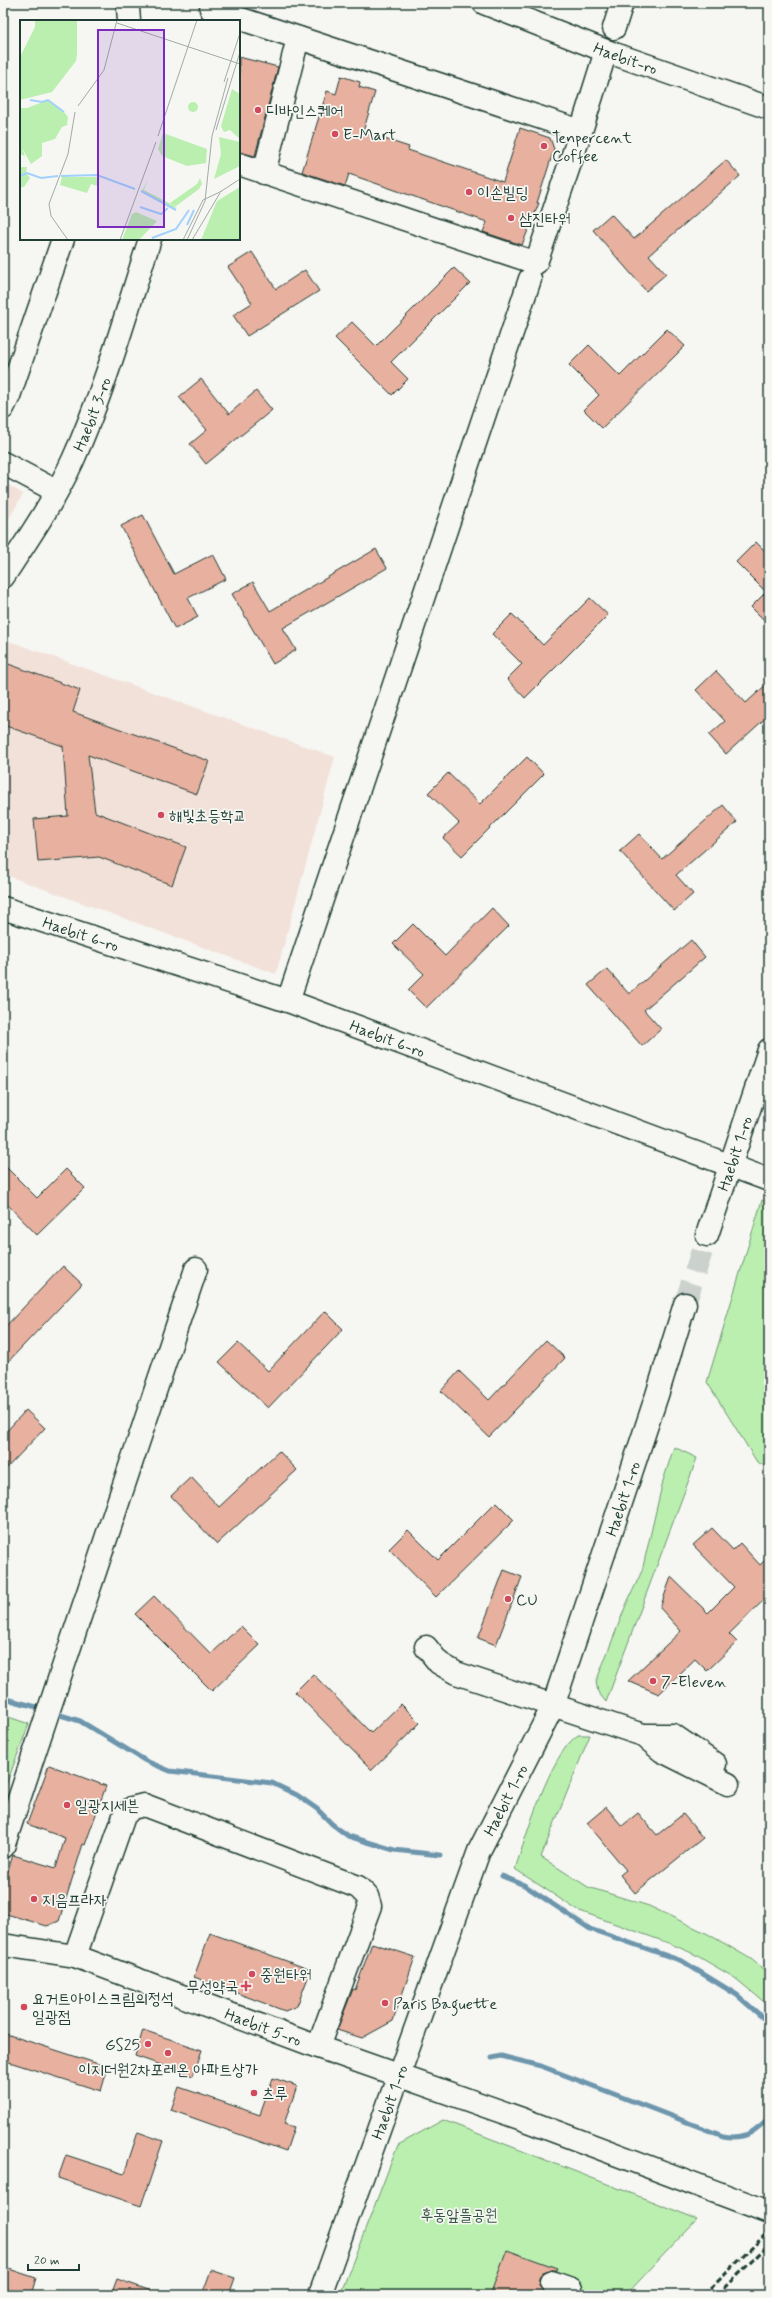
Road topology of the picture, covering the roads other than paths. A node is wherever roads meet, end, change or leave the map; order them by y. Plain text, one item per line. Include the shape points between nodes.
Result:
1 (484, 3) edge
2 (622, 3) edge
3 (211, 11) edge
4 (614, 28) dead end
5 (298, 38) junction
6 (606, 51) junction
7 (769, 108) edge
8 (581, 131) junction
9 (240, 164) edge
10 (264, 173) junction
11 (63, 240) edge
12 (150, 240) edge
13 (530, 279) dead end
14 (3, 408) edge
15 (3, 463) edge
16 (56, 491) junction
17 (3, 576) edge
18 (3, 908) edge
19 (288, 1001) junction
20 (769, 1050) edge
21 (729, 1166) junction
22 (769, 1180) edge
23 (707, 1235) tunnel mouth
24 (196, 1269) dead end
25 (685, 1304) tunnel mouth
26 (426, 1647) dead end
27 (553, 1706) junction
28 (730, 1780) dead end
29 (3, 1847) edge
30 (3, 1946) edge
31 (75, 1956) junction
32 (318, 2047) junction
33 (397, 2076) junction
34 (769, 2212) edge
35 (552, 2282) dead end
36 (320, 2295) edge
37 (568, 2295) edge

1 - 6 street, Haebit-ro
2 - 4 street
3 - 5 street
5 - 8 street
5 - 10 street
6 - 7 street, Haebit-ro
6 - 8 street
8 - 10 street via 536,263
9 - 10 street
11 - 14 street
12 - 16 street, Haebit 3-ro via 109,367 73,460
13 - 19 street
15 - 16 street
16 - 17 street, Haebit 3-ro via 41,520
18 - 19 street, Haebit 6-ro
19 - 21 street, Haebit 6-ro
20 - 21 street, Haebit 1-ro
21 - 22 street, Haebit 6-ro
21 - 23 street, Haebit 1-ro
24 - 29 street
25 - 27 street, Haebit 1-ro
26 - 27 street via 439,1663 456,1672
27 - 28 street via 643,1735 662,1751
27 - 33 street, Haebit 1-ro via 479,1851
30 - 31 street, Haebit 5-ro
31 - 32 street, Haebit 5-ro
31 - 32 street via 124,1816 132,1808 144,1805 358,1887 367,1896 370,1906
32 - 33 street, Haebit 5-ro
33 - 34 street, Haebit 5-ro via 522,2119
33 - 36 street, Haebit 1-ro
35 - 37 street via 571,2289

